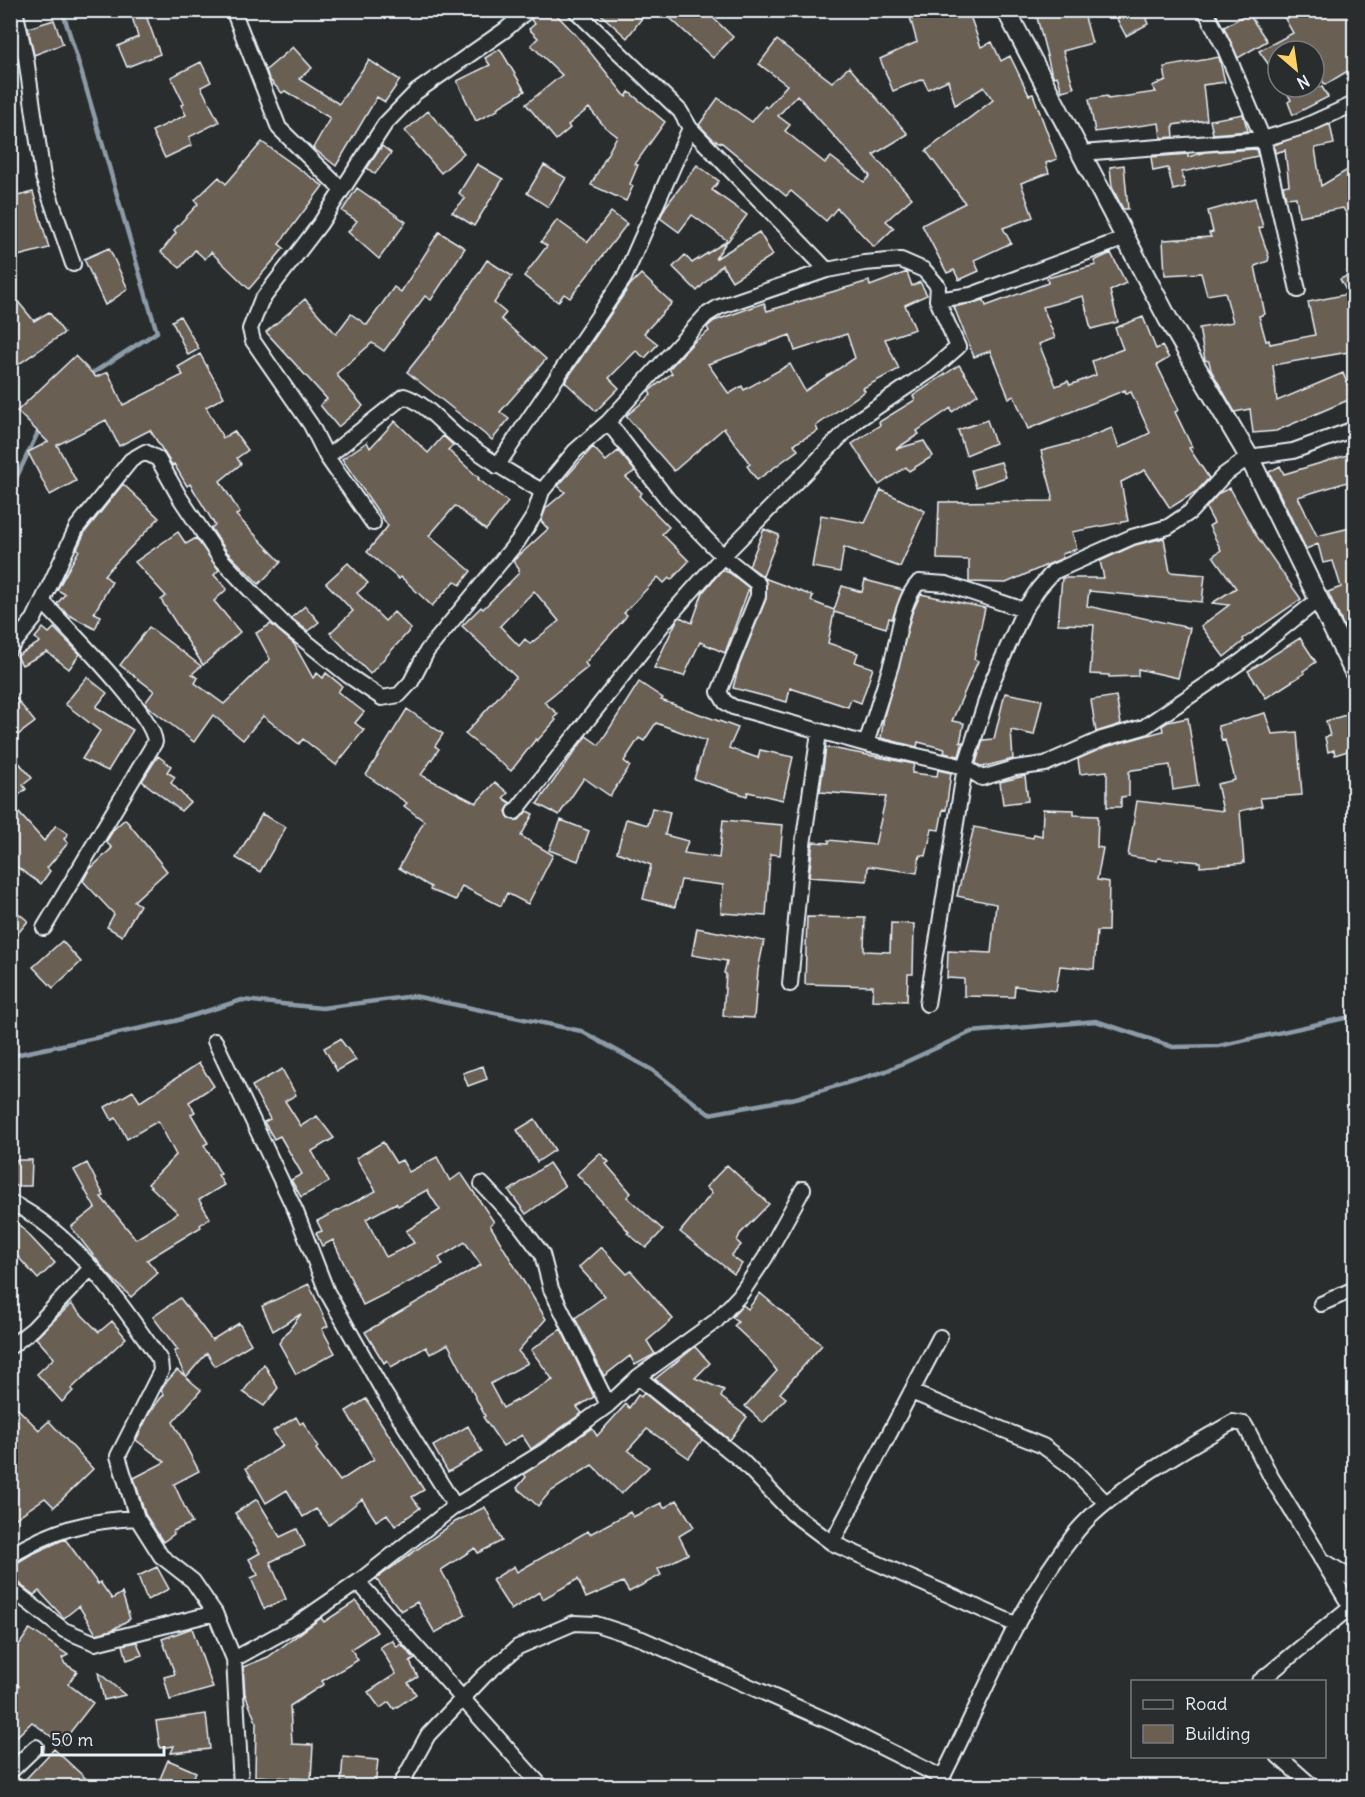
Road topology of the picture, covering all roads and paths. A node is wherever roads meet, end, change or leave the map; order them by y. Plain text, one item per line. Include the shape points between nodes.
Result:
1 (15, 10) edge
2 (233, 10) edge
3 (528, 10) edge
4 (575, 10) edge
5 (1006, 10) edge
6 (1205, 10) edge
7 (1354, 104) edge
8 (690, 128) junction
9 (1263, 139) junction
10 (1081, 153) junction
11 (341, 189) junction
12 (1126, 238) junction
13 (73, 264) dead end
14 (827, 270) junction
15 (1298, 290) dead end
16 (937, 300) junction
17 (608, 422) junction
18 (1354, 429) edge
19 (327, 457) junction
20 (1249, 457) junction
21 (497, 466) junction
22 (542, 491) junction
23 (373, 523) dead end
24 (723, 555) junction
25 (1319, 599) junction
26 (42, 601) junction
27 (1024, 610) junction
28 (10, 648) edge
29 (1353, 664) edge
30 (819, 732) junction
31 (866, 744) junction
32 (965, 767) junction
33 (515, 812) dead end
34 (44, 928) dead end
35 (790, 984) dead end
36 (927, 1004) dead end
37 (215, 1041) dead end
38 (482, 1184) dead end
39 (803, 1189) dead end
40 (10, 1202) edge
41 (91, 1269) junction
42 (1354, 1289) edge
43 (1321, 1304) dead end
44 (940, 1337) dead end
45 (10, 1347) edge
46 (638, 1377) junction
47 (911, 1392) junction
48 (609, 1405) junction
49 (1106, 1503) junction
50 (455, 1506) junction
51 (137, 1518) junction
52 (832, 1542) junction
53 (10, 1556) edge
54 (1319, 1558) junction
55 (1354, 1580) edge
56 (358, 1582) junction
57 (10, 1588) edge
58 (1353, 1608) edge
59 (215, 1612) junction
60 (1017, 1625) junction
61 (234, 1659) junction
62 (1262, 1680) edge
63 (462, 1700) junction
64 (36, 1747) dead end
65 (1280, 1758) edge
66 (10, 1772) edge
67 (941, 1782) edge
68 (1304, 1784) edge
69 (241, 1786) edge
70 (400, 1786) edge
71 (541, 1786) edge

1 - 13 street via 26,58 42,177
2 - 11 street via 279,128
3 - 11 street via 416,92 385,124
4 - 8 street via 680,111
5 - 10 street
6 - 9 street
7 - 9 street via 1303,127
8 - 14 street
8 - 21 street via 624,278
9 - 10 street
9 - 15 street
10 - 12 street
11 - 19 street via 320,224 261,302 250,329 253,341 311,425
12 - 16 street via 971,295
12 - 20 street via 1168,319
14 - 16 street via 901,260 933,277 938,286
14 - 17 street via 706,315
16 - 24 street via 958,347 856,422
17 - 22 street via 575,451
17 - 24 street via 668,500
18 - 20 street via 1293,451
19 - 21 street via 404,396 414,399
19 - 23 street
20 - 25 street
20 - 27 street via 1224,475 1190,512 1168,527 1132,537 1053,572
21 - 22 street
22 - 26 street via 534,516 518,541 427,651 411,682 390,699 382,698 349,676 284,624 253,593 220,558 152,453 138,453 77,527
24 - 30 street via 755,581 758,596 720,697 733,707
24 - 33 street via 671,614
25 - 29 street
25 - 32 street via 1243,660 1144,727 1102,739 1045,764 982,778
26 - 28 street via 34,619
26 - 34 street via 125,693 153,729 156,742
27 - 31 street via 946,584 919,582 906,603
27 - 32 street via 992,682
30 - 31 street
30 - 35 street
31 - 32 street
32 - 36 street
37 - 50 street via 296,1212 327,1292
38 - 48 street via 542,1254 551,1289
39 - 46 street via 740,1295 716,1321
40 - 41 street via 56,1230
41 - 45 street
41 - 51 street via 160,1360 161,1371 117,1456
42 - 43 street
44 - 47 street
46 - 48 street
46 - 52 street via 742,1461 792,1513
47 - 49 street via 1043,1446 1069,1465
47 - 52 street
48 - 50 street via 545,1451
49 - 54 street via 1239,1422 1248,1431
49 - 60 street via 1078,1530
50 - 56 street
51 - 53 street via 85,1522 35,1541
51 - 59 street via 161,1556 193,1581
52 - 60 street
54 - 55 street
54 - 58 street
56 - 61 street via 294,1626
56 - 63 street
57 - 59 street via 64,1630 95,1643
58 - 62 street
59 - 61 street
60 - 67 street
61 - 69 street
63 - 67 street via 518,1647 574,1623 596,1624 642,1639 834,1723
63 - 70 street via 428,1736
63 - 71 street
64 - 66 street
65 - 68 street

